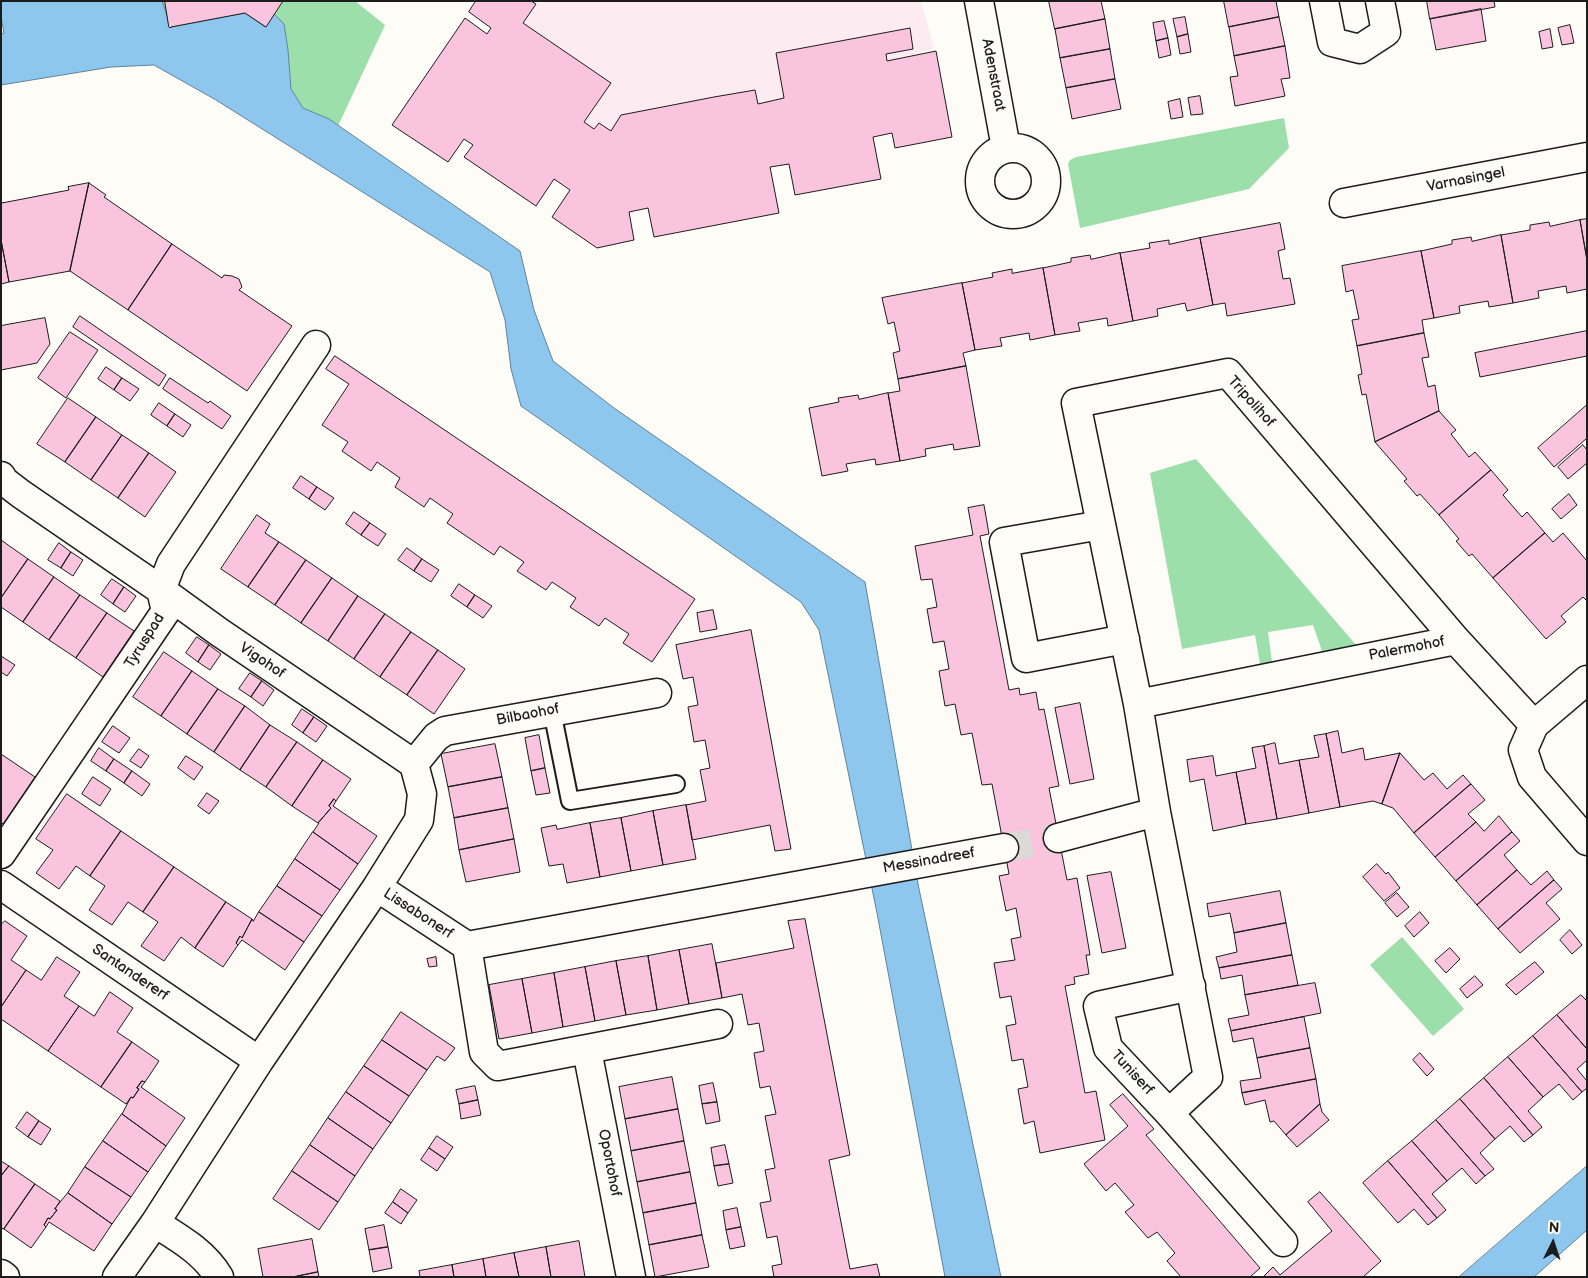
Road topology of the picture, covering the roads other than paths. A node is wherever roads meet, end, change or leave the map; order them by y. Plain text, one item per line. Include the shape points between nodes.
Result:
1 (979, 1) edge
2 (1324, 1) edge
3 (1380, 1) edge
4 (1006, 148) dead end
5 (1587, 157) edge
6 (1344, 203) dead end
7 (316, 344) dead end
8 (1, 476) edge
9 (1101, 524) junction
10 (161, 590) junction
11 (1125, 639) junction
12 (1456, 640) junction
13 (1587, 680) edge
14 (657, 693) dead end
15 (1138, 704) junction
16 (552, 711) junction
17 (1534, 725) junction
18 (414, 764) junction
19 (676, 784) dead end
20 (1156, 812) junction
21 (1058, 838) tunnel mouth
22 (1587, 841) edge
23 (1004, 848) tunnel mouth
24 (1, 854) edge
25 (854, 875) joint
26 (1, 885) edge
27 (377, 887) junction
28 (467, 946) junction
29 (1191, 986) junction
30 (718, 1024) dead end
31 (587, 1050) junction
32 (259, 1061) junction
33 (1169, 1113) junction
34 (155, 1223) junction
35 (1283, 1242) dead end
36 (1, 1274) edge
37 (5, 1277) edge
38 (117, 1277) edge
39 (219, 1277) edge
40 (631, 1277) edge

1 - 4 street, Adenstraat
2 - 3 street via 1332,42 1360,49 1386,32
5 - 6 street, Varnasingel
7 - 10 street, Tyruspad via 171,564
8 - 10 street, Vigohof via 20,494
9 - 11 street, Tripolihof
9 - 11 street via 1004,542 1026,658
9 - 12 street, Tripolihof via 1076,403 1228,373
10 - 18 street, Vigohof
10 - 24 street, Tyruspad via 166,611
11 - 15 street, Tripolihof
12 - 15 street, Palermohof
12 - 17 street, Palermohof
13 - 17 street
14 - 16 street, Bilbaohof
15 - 20 street, Tripolihof
16 - 18 street, Bilbaohof via 445,731
16 - 19 lane via 570,801
17 - 22 street via 1523,750 1532,776
18 - 27 street via 422,794 419,820
20 - 21 street
20 - 29 street
23 - 25 street, Messinadreef
25 - 28 street, Lissabonerf
26 - 32 street, Santandererf
27 - 28 street, Lissabonerf
27 - 32 street, Lissabonerf
28 - 31 street via 484,1052 498,1066
29 - 33 street via 1208,1077
29 - 33 street, Tuniserf via 1098,1006 1108,1048
30 - 31 street
31 - 40 street, Oportohof
32 - 34 street, Lissabonerf
33 - 35 street, Tuniserf
34 - 38 street, Lissabonerf
34 - 39 street via 191,1246 212,1265
36 - 37 street

